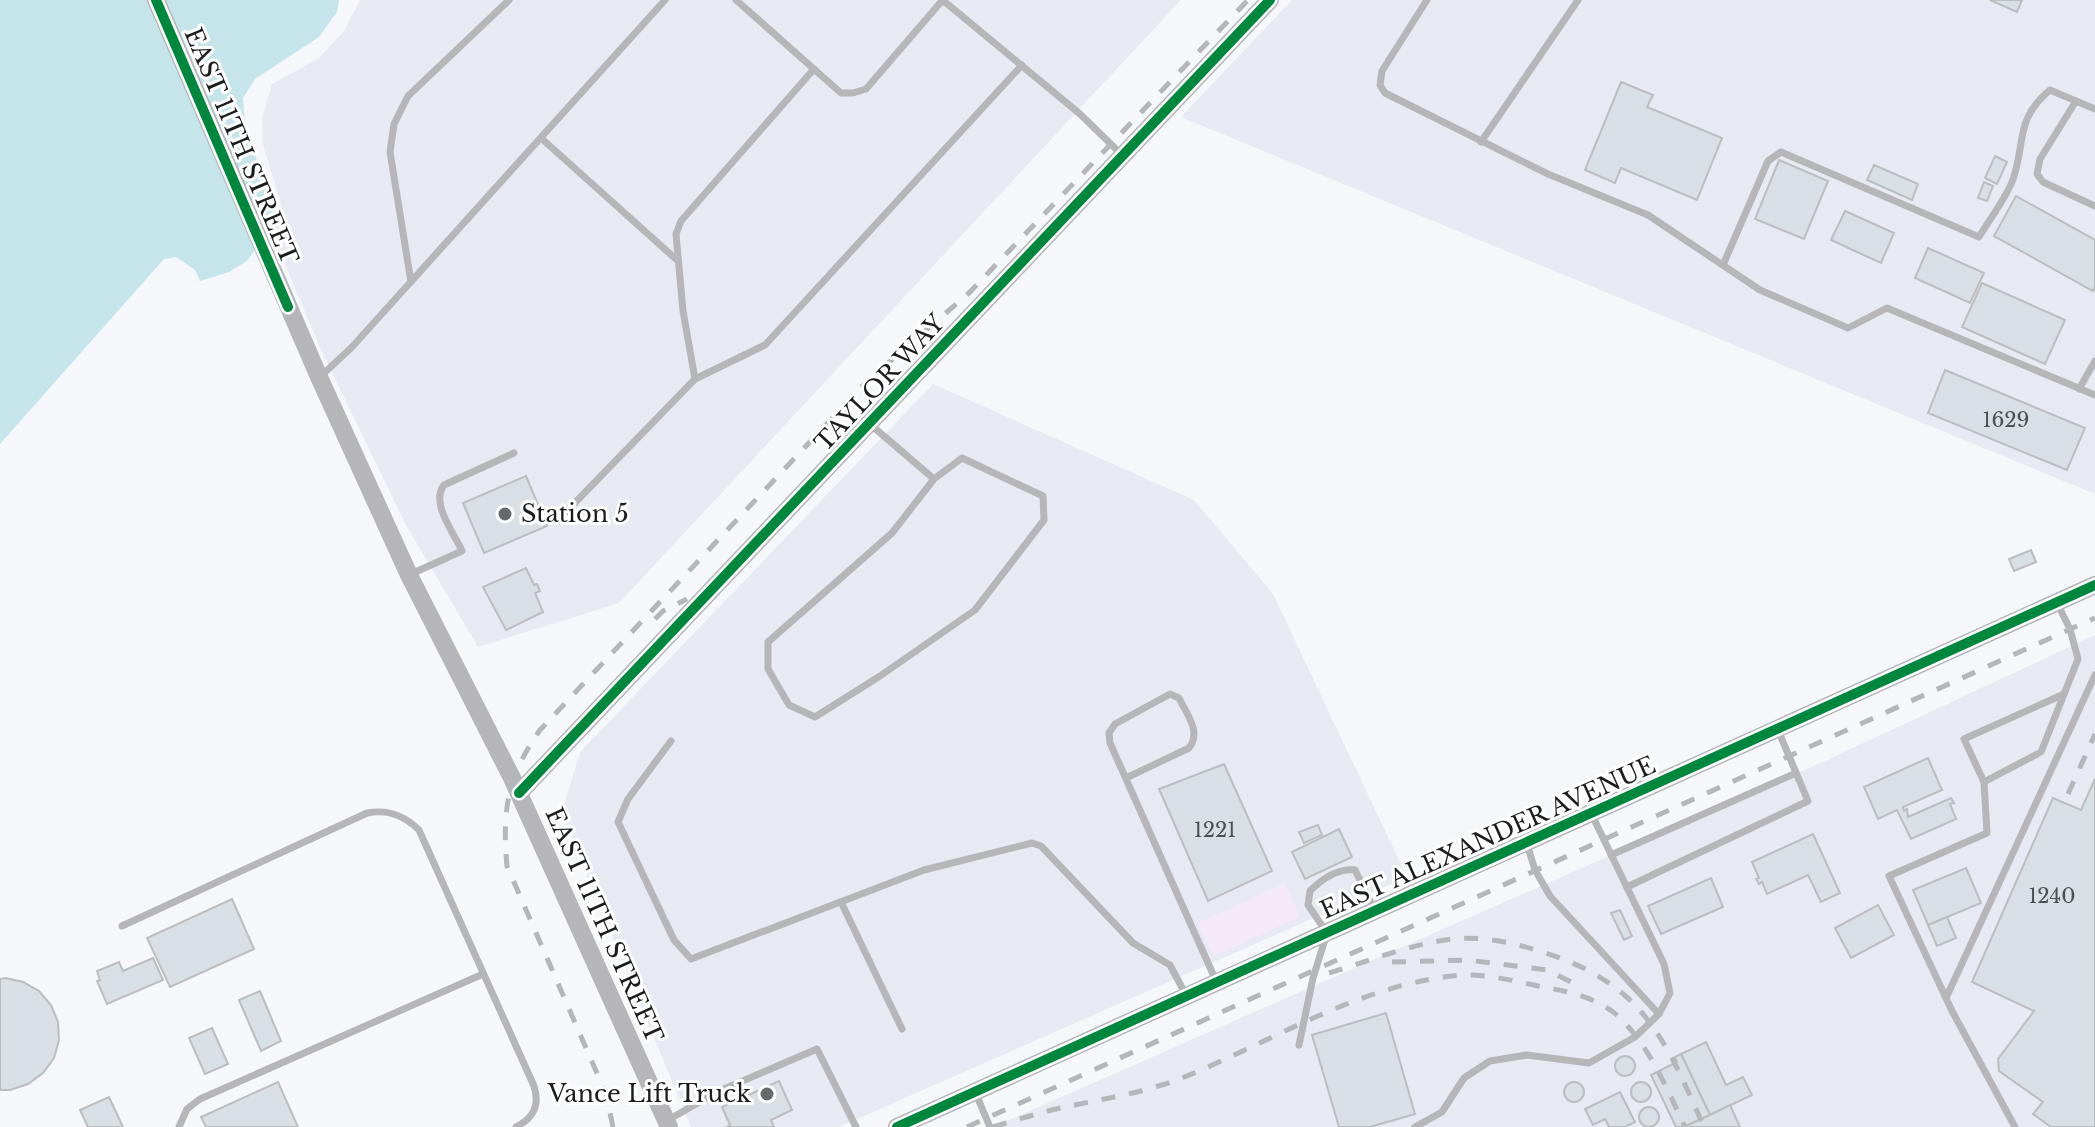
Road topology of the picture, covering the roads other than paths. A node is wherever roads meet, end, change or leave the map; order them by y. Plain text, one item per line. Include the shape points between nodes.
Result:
1 (156, 0) edge
2 (509, 0) edge
3 (665, 0) edge
4 (736, 0) edge
5 (1270, 0) edge
6 (1427, 0) edge
7 (1578, 0) edge
8 (950, 2) edge
9 (1022, 65) junction
10 (814, 69) junction
11 (2076, 101) junction
12 (2095, 109) edge
13 (541, 138) junction
14 (1481, 142) junction
15 (1123, 155) junction
16 (2095, 206) edge
17 (678, 261) junction
18 (1723, 265) junction
19 (411, 282) junction
20 (2095, 361) edge
21 (319, 377) junction
22 (695, 379) junction
23 (2079, 389) junction
24 (2095, 395) edge
25 (869, 423) junction
26 (514, 453) dead end
27 (934, 479) junction
28 (566, 512) dead end
29 (409, 575) junction
30 (2095, 585) edge
31 (2057, 603) junction
32 (2095, 675) edge
33 (2064, 694) junction
34 (1777, 729) junction
35 (671, 741) dead end
36 (1796, 773) junction
37 (1126, 778) junction
38 (1984, 782) junction
39 (519, 793) junction
40 (1591, 813) junction
41 (1527, 843) junction
42 (1611, 855) junction
43 (1627, 887) junction
44 (841, 902) junction
45 (1375, 911) junction
46 (122, 926) dead end
47 (1327, 933) junction
48 (483, 974) junction
49 (1217, 983) junction
50 (1187, 997) junction
51 (1946, 998) junction
52 (1659, 1014) junction
53 (902, 1029) dead end
54 (1299, 1045) dead end
55 (975, 1092) junction
56 (667, 1124) edge
57 (179, 1127) edge
58 (516, 1127) edge
59 (856, 1127) edge
60 (897, 1127) edge
61 (990, 1127) edge
62 (1415, 1127) edge
63 (2015, 1127) edge

1 - 21 street, EAST 11TH STREET
2 - 19 lane via 408,96 394,124 390,152
3 - 13 lane
4 - 10 lane
5 - 15 street, TAYLOR WAY
6 - 14 lane via 1382,71 1380,85 1385,93
7 - 14 lane
8 - 9 lane
8 - 10 lane via 941,2 866,89 841,93
9 - 15 lane
9 - 22 lane via 765,345
10 - 17 lane via 681,221 676,234
11 - 12 lane
11 - 16 lane via 2040,159 2037,174 2043,182
11 - 18 lane via 2050,90 2036,102 2023,129 2012,182 1979,237 1781,152 1768,161
13 - 17 lane
13 - 19 lane
14 - 18 lane via 1648,215
15 - 25 street, TAYLOR WAY
17 - 22 lane
18 - 23 lane via 1760,290 1848,328 1887,308
19 - 21 lane
20 - 23 lane
21 - 29 street, EAST 11TH STREET
22 - 28 lane
23 - 24 lane
25 - 27 lane
25 - 39 street, TAYLOR WAY
26 - 29 lane via 440,489 440,504 462,551
27 - 27 lane via 892,533 768,642 768,669 789,705 815,717 975,610 1044,520 1043,496 962,458
29 - 39 street, EAST 11TH STREET
30 - 31 street, EAST ALEXANDER AVENUE
31 - 33 lane via 2078,659
31 - 34 street, EAST ALEXANDER AVENUE
32 - 51 lane
33 - 38 lane via 2041,752
33 - 38 lane via 1964,739
34 - 36 lane
34 - 40 street, EAST ALEXANDER AVENUE
35 - 44 lane via 628,799 618,822 674,940 691,959
36 - 42 lane
36 - 43 lane via 1808,801
37 - 37 lane via 1109,733 1115,724 1170,694 1179,698 1195,741
37 - 49 lane
38 - 51 lane via 1987,833 1889,876
39 - 56 street, EAST 11TH STREET
40 - 41 street, EAST ALEXANDER AVENUE
40 - 42 lane
41 - 45 street, EAST ALEXANDER AVENUE
41 - 52 lane via 1550,896
42 - 43 lane
43 - 52 lane via 1664,964 1670,993
44 - 50 lane via 924,870 1032,843 1041,846 1133,943 1170,965
44 - 53 lane
45 - 47 street, EAST ALEXANDER AVENUE
45 - 47 lane via 1355,870 1344,869 1310,891 1308,905
46 - 48 lane via 367,813 385,812 403,817 419,830
47 - 49 street, EAST ALEXANDER AVENUE
47 - 54 lane
48 - 57 lane via 200,1099 187,1109
48 - 58 lane via 536,1092 534,1112
49 - 50 street, EAST ALEXANDER AVENUE
50 - 55 street, EAST ALEXANDER AVENUE
51 - 63 lane
52 - 62 lane via 1635,1037 1589,1063 1527,1055 1490,1061 1464,1078 1442,1112
55 - 60 street, EAST ALEXANDER AVENUE
55 - 61 lane
56 - 59 lane via 717,1092 817,1049

